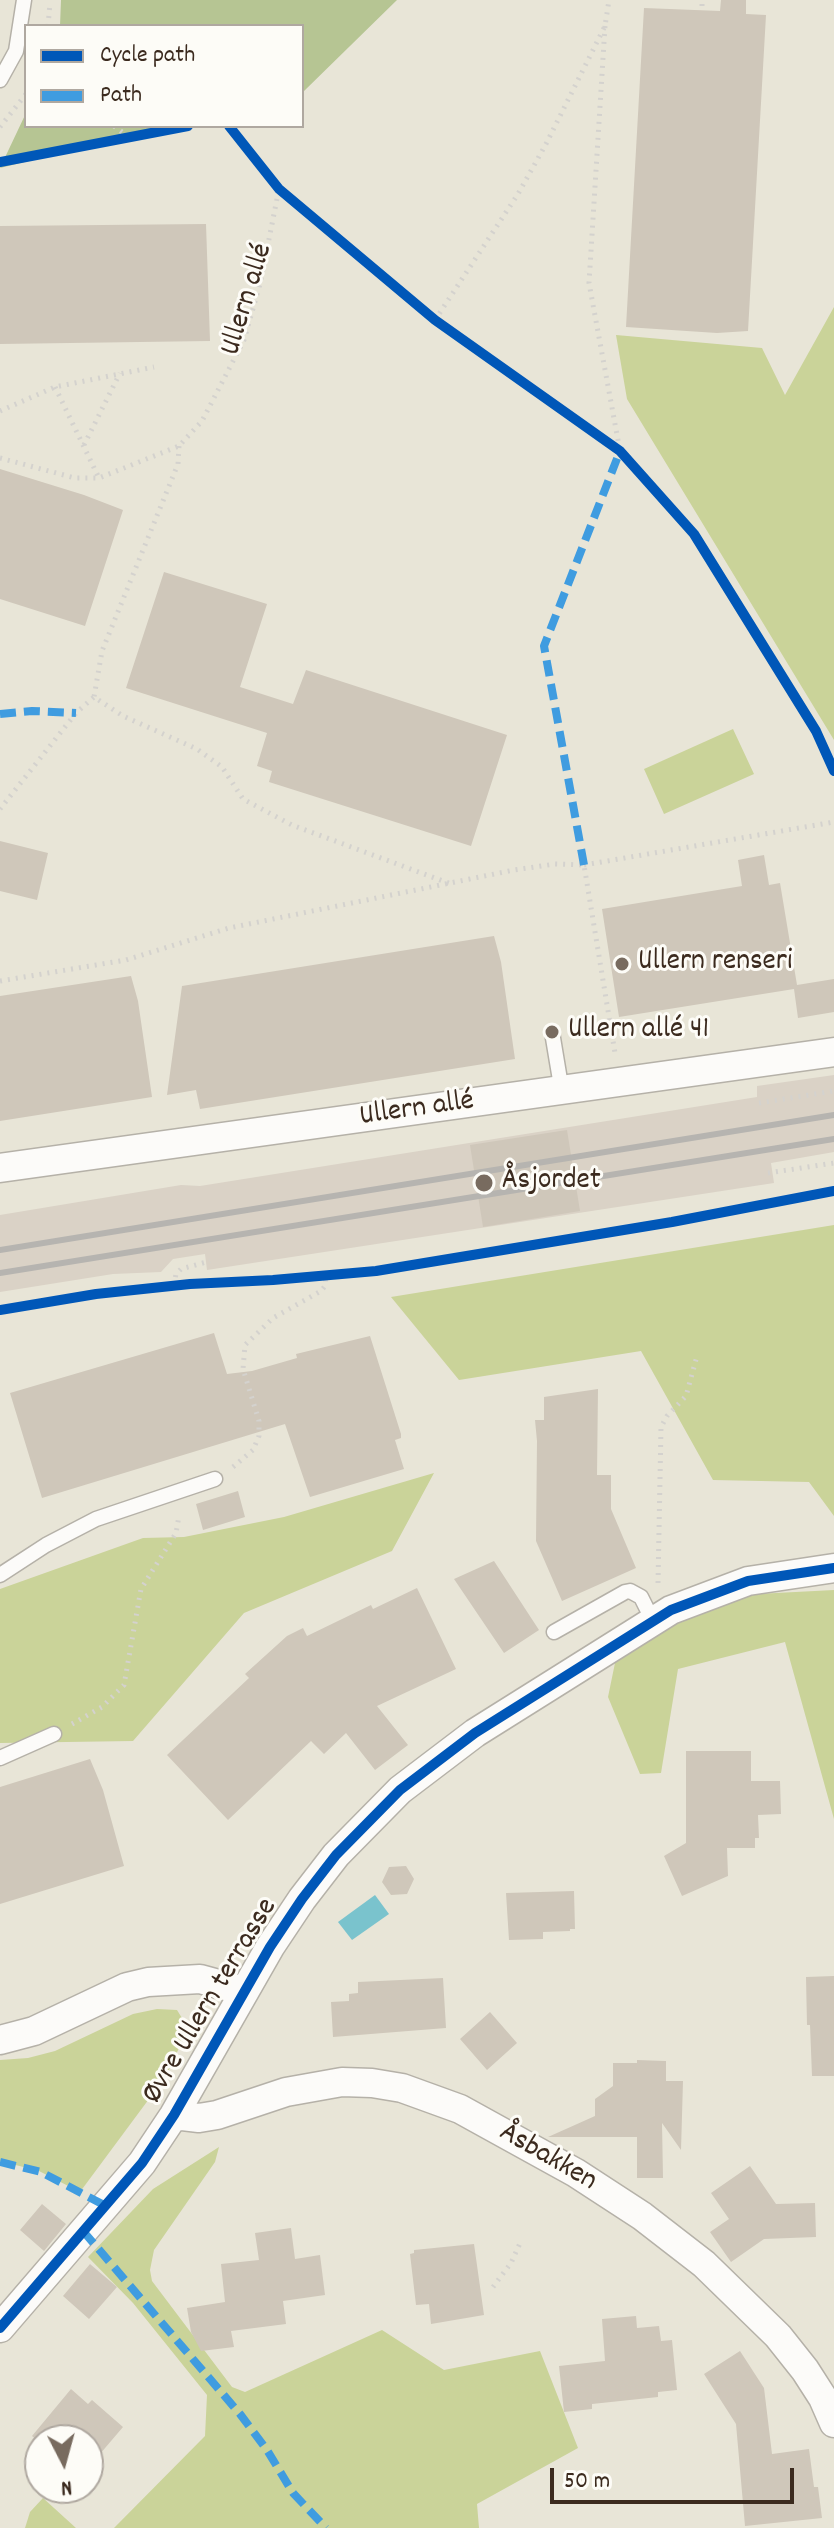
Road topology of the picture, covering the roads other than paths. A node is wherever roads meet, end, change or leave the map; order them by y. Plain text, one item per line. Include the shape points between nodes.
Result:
1 (24, 0) edge
2 (0, 80) edge
3 (552, 1032) dead end
4 (834, 1052) edge
5 (562, 1092) junction
6 (0, 1168) edge
7 (215, 1479) road end
8 (834, 1568) edge
9 (0, 1575) edge
10 (662, 1616) junction
11 (554, 1632) dead end
12 (54, 1734) road end
13 (0, 1758) edge
14 (244, 1991) junction
15 (0, 2040) edge
16 (174, 2115) junction
17 (0, 2328) edge
18 (834, 2423) edge

1 - 2 lane via 16,51
3 - 5 lane
4 - 5 street, Ullern allé
5 - 6 street, Ullern allé
7 - 9 lane via 96,1519
8 - 10 street, Øvre Ullern terrasse via 748,1581
10 - 11 lane via 630,1591
10 - 14 street, Øvre Ullern terrasse via 475,1733 400,1790 336,1855
12 - 13 lane
14 - 15 street via 200,1979 148,1982 34,2031
14 - 16 street, Øvre Ullern terrasse
16 - 17 street, Øvre Ullern terrasse via 142,2163
16 - 18 street, Åsbakken via 217,2115 286,2092 342,2082 402,2088 460,2109 576,2173 704,2264 778,2336 805,2370

